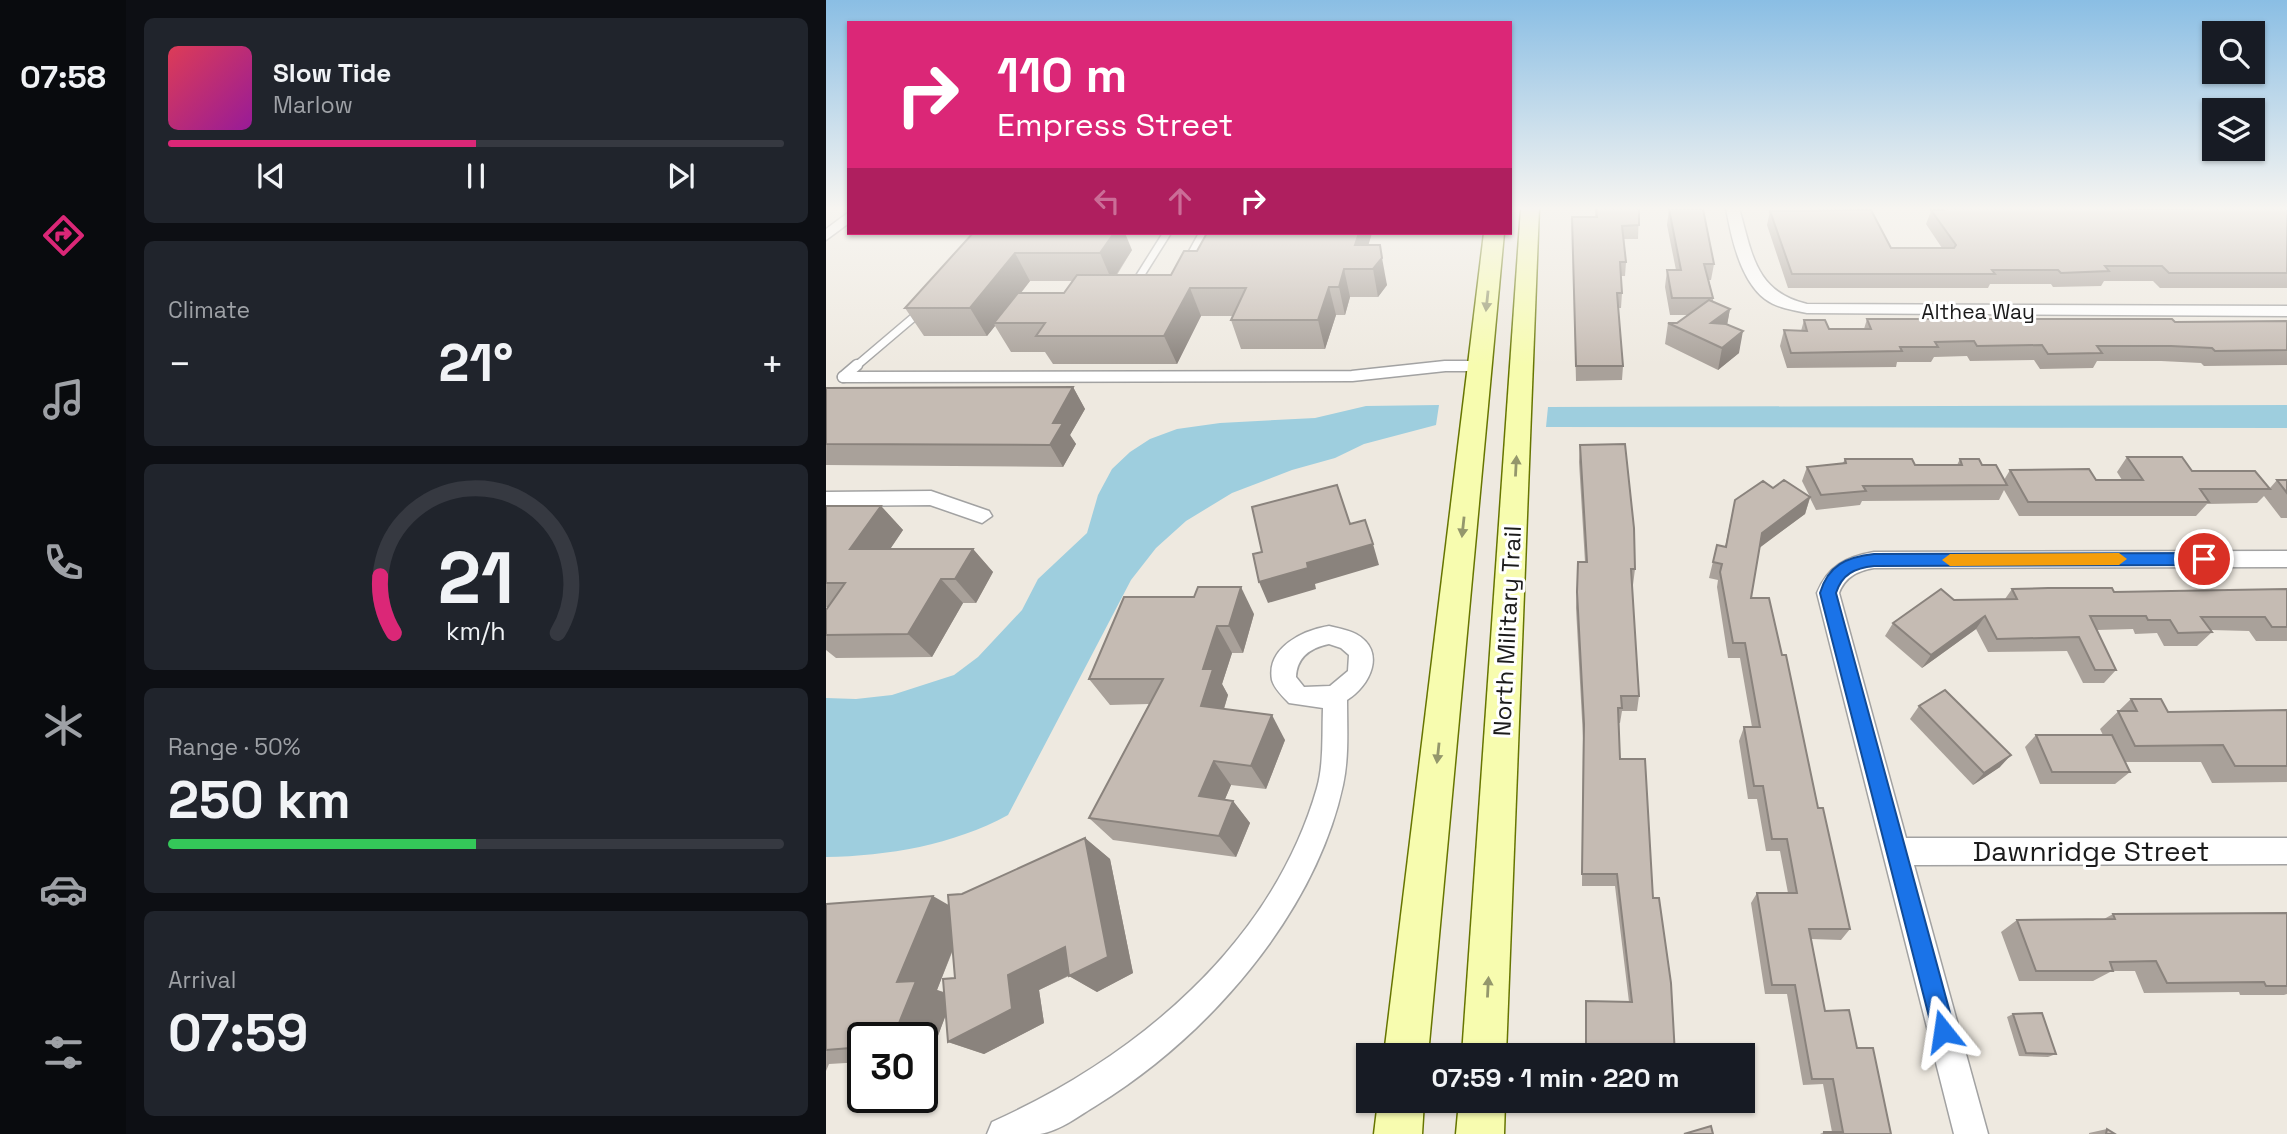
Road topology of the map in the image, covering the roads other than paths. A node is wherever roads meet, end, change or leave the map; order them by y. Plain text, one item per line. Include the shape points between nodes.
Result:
1 (1149, 261) edge
2 (1190, 261) edge
3 (1491, 261) edge
4 (1527, 261) edge
5 (1749, 261) edge
6 (1183, 275) edge
7 (1145, 295) edge
8 (931, 303) edge
9 (2287, 311) edge
10 (1480, 366) junction
11 (826, 499) edge
12 (982, 516) dead end
13 (2287, 559) edge
14 (1335, 696) dead end
15 (2287, 851) edge
16 (1895, 852) junction
17 (1407, 1043) edge
18 (1485, 1043) edge
19 (1400, 1113) edge
20 (1481, 1113) edge
21 (1004, 1134) edge
22 (1398, 1134) edge
23 (1480, 1134) edge
24 (1971, 1134) edge

1 - 7 lane via 1132,287
2 - 6 lane
3 -> 10 main road, North Military Trail
18 -> 4 main road, North Military Trail
5 - 9 street, Althea Way via 1754,278 1771,298 1793,307 1835,311
8 - 10 lane via 843,377 1352,376
10 -> 17 main road, North Military Trail
11 - 12 street via 931,498
13 - 16 street via 1874,560 1841,570 1828,593
14 - 21 street via 1330,784 1317,828 1297,874 1268,921 1232,968 1136,1058 1078,1097
15 - 16 street, Dawnridge Street
16 - 24 street
19 - 22 main road
20 - 23 main road

